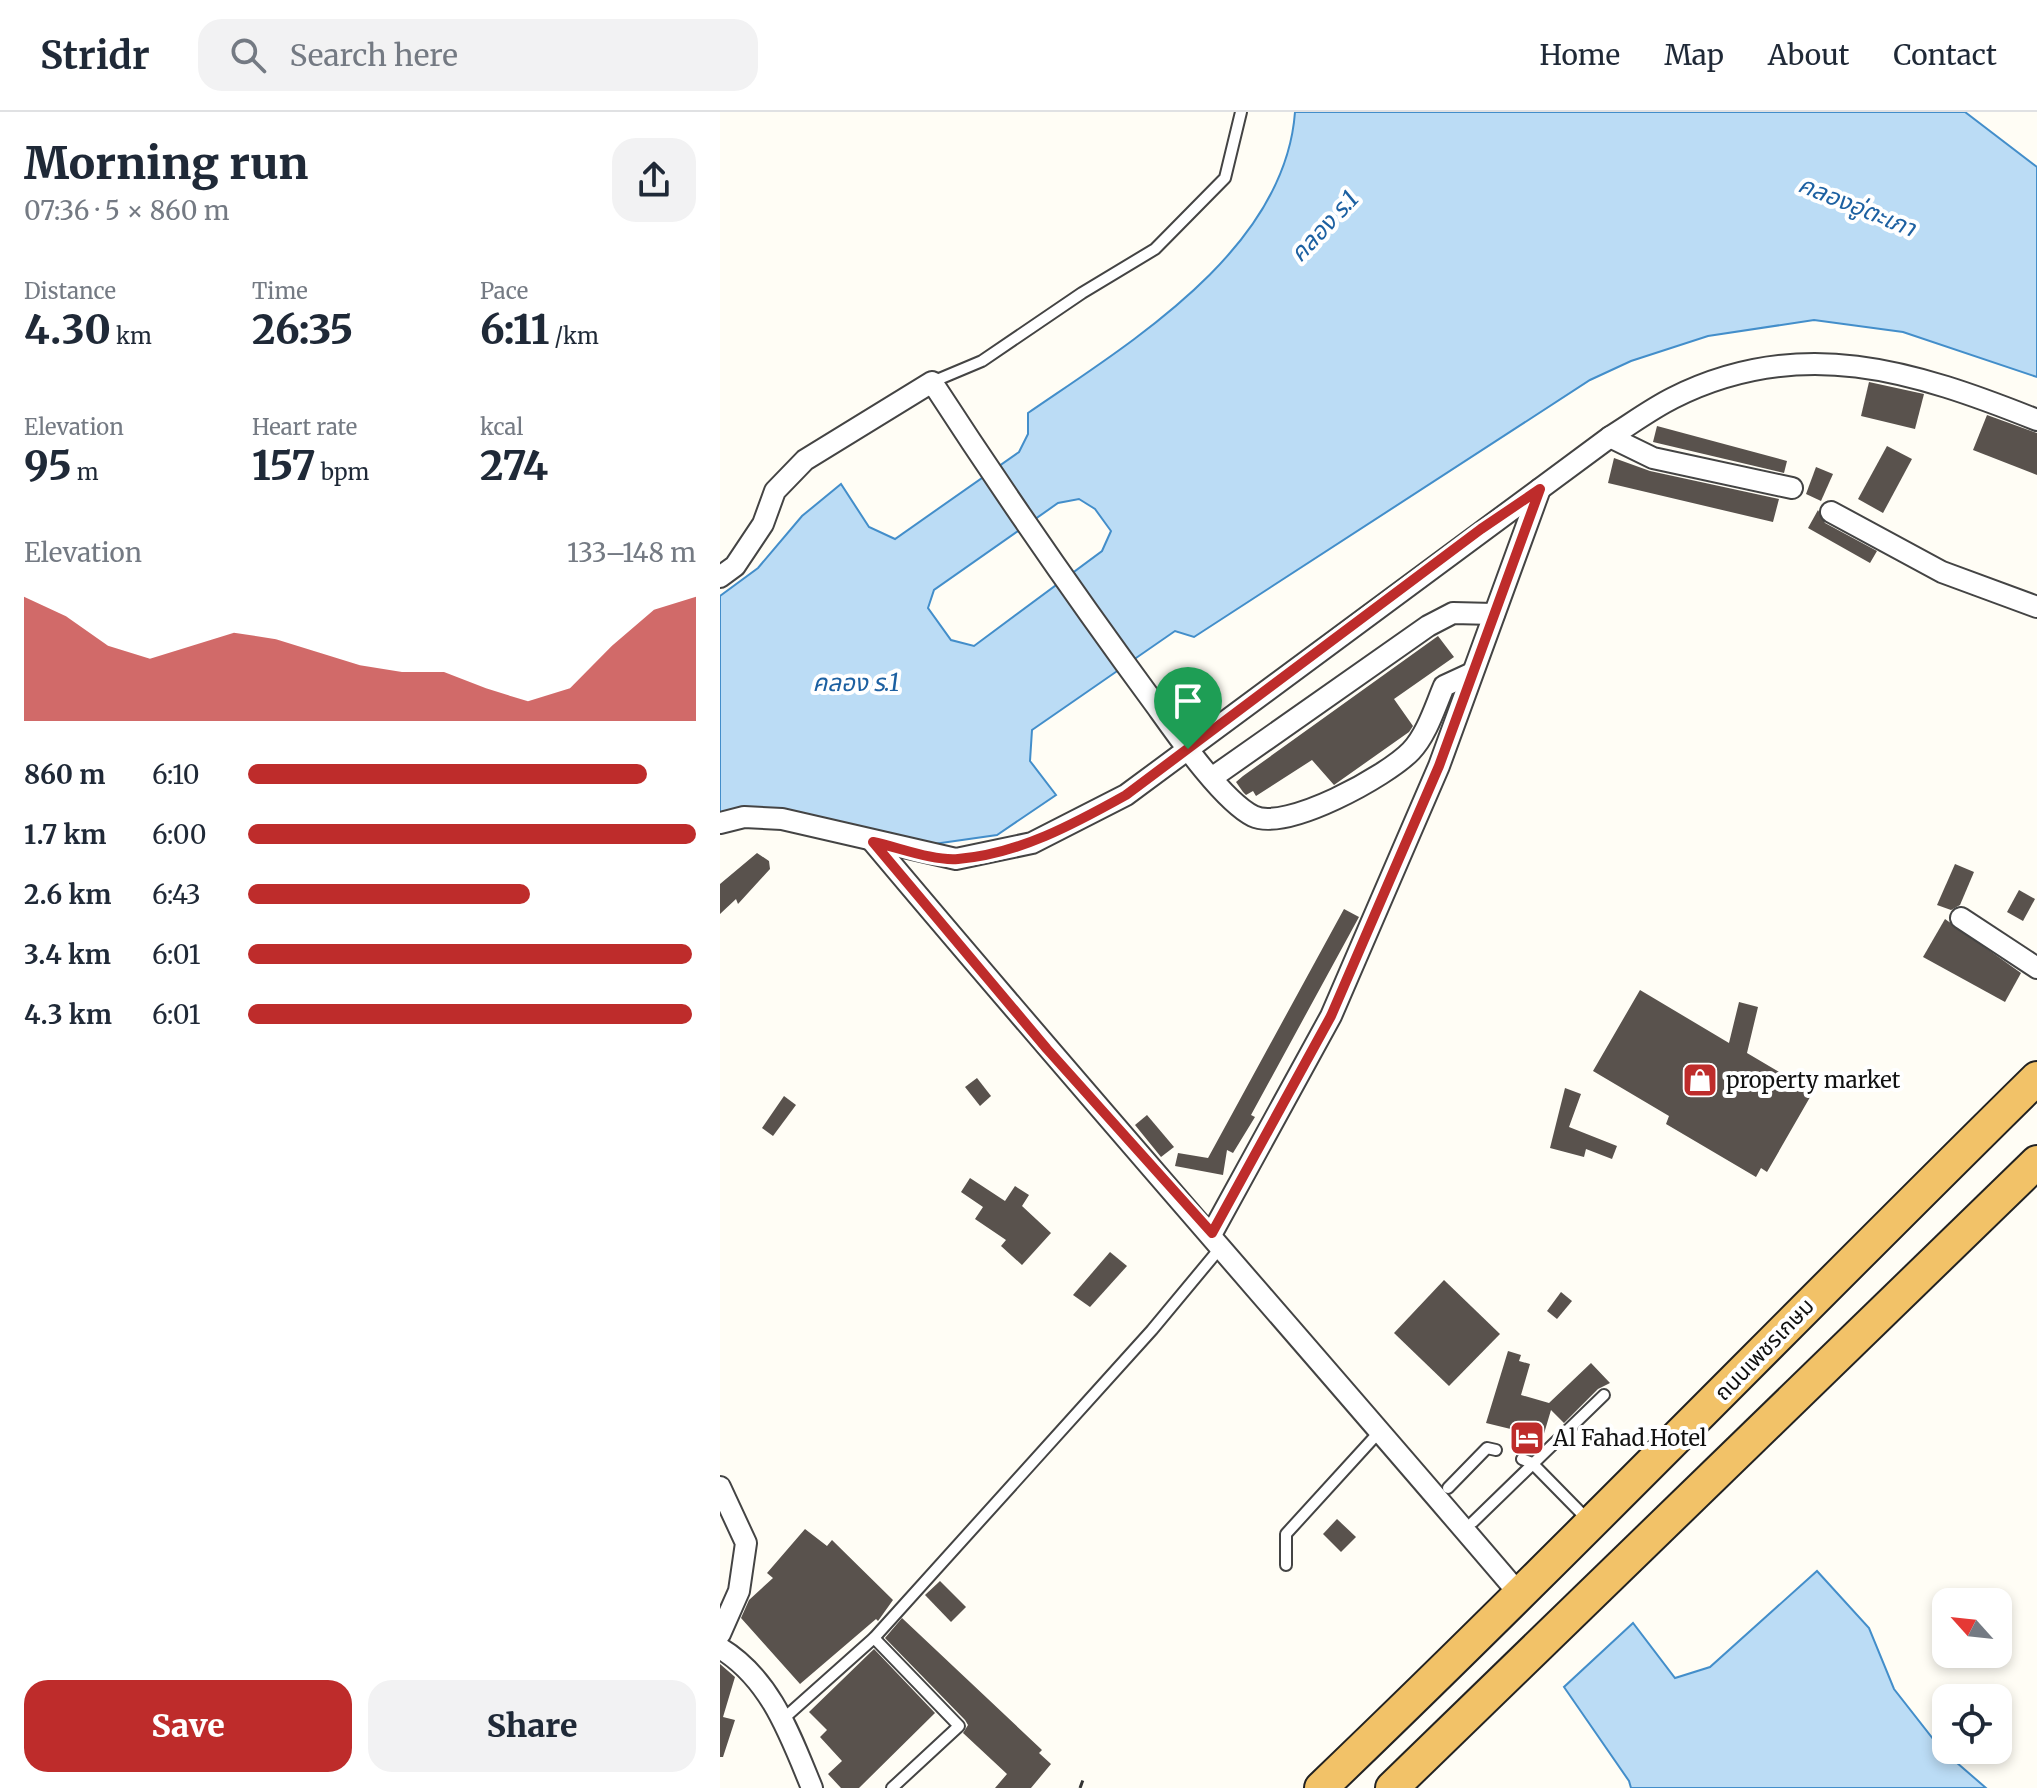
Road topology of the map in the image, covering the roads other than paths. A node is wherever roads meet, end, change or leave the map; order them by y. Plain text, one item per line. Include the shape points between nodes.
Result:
1 (1241, 112) edge
2 (932, 382) junction
3 (2037, 420) edge
4 (1610, 437) junction
5 (1792, 488) dead end
6 (1540, 489) junction
7 (1831, 512) dead end
8 (720, 577) edge
9 (2037, 607) edge
10 (1494, 614) junction
11 (1470, 674) junction
12 (1188, 749) junction
13 (1213, 777) junction
14 (720, 823) edge
15 (873, 842) junction
16 (1961, 918) dead end
17 (2037, 968) edge
18 (2037, 1078) edge
19 (2037, 1162) edge
20 (1217, 1240) junction
21 (1604, 1395) dead end
22 (1380, 1431) junction
23 (1496, 1450) dead end
24 (1527, 1461) junction
25 (720, 1487) edge
26 (1448, 1488) dead end
27 (1473, 1522) dead end
28 (1592, 1524) junction
29 (1286, 1565) dead end
30 (1521, 1596) junction
31 (720, 1634) edge
32 (874, 1638) junction
33 (720, 1648) edge
34 (782, 1720) junction
35 (812, 1788) edge
36 (892, 1788) edge
37 (1321, 1788) edge
38 (1392, 1788) edge

1 - 2 lane via 1225,178 1155,249 982,361
2 - 8 street via 805,460 775,491 763,524 735,566
2 - 12 street via 986,467
3 - 4 street via 1922,378 1847,363 1805,363 1768,367 1674,398
4 - 5 street via 1653,458
4 - 6 street
6 - 10 street
6 - 12 street
7 - 9 street via 1942,572
10 - 11 street
10 - 13 street via 1453,613 1428,626
11 - 13 street via 1444,686 1409,753 1324,805 1273,820 1254,817
11 - 20 street via 1439,766 1331,1016
12 - 13 street
12 - 15 street via 1126,795 1032,843 956,859
14 - 15 street via 744,817 782,819
15 - 20 street
16 - 17 street
18 - 28 highway, ถนนเพชรเกษม
19 - 38 highway
20 - 22 street
20 - 32 lane via 1141,1342
21 - 24 lane
22 - 29 lane via 1286,1534
22 - 30 street
23 - 26 lane via 1480,1453
24 - 27 lane
24 - 28 lane
25 - 31 street via 746,1543 739,1591
28 - 30 highway, ถนนเพชรเกษม
30 - 37 highway, ถนนเพชรเกษม
32 - 34 lane
32 - 36 lane via 959,1726
33 - 34 street via 761,1683
34 - 35 street

